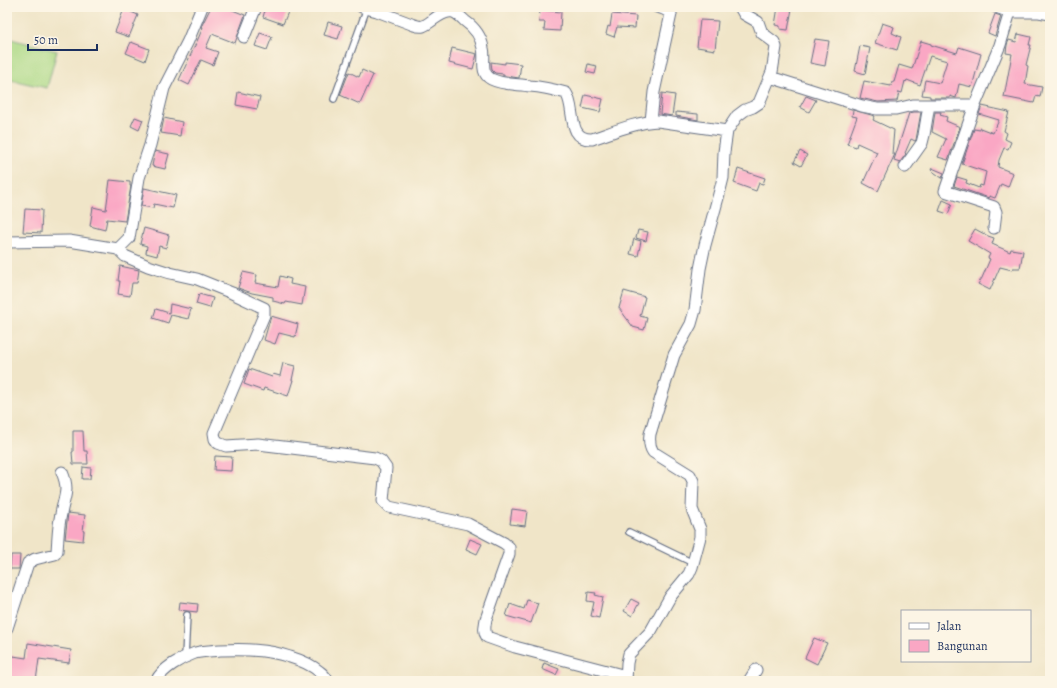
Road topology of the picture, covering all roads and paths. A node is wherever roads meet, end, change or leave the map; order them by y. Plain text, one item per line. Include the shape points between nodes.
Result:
1 (202, 7) edge
2 (256, 7) edge
3 (657, 7) edge
4 (740, 7) edge
5 (996, 7) edge
6 (365, 8) edge
7 (455, 10) edge
8 (1010, 12) junction
9 (1050, 14) edge
10 (244, 37) dead end
11 (770, 77) junction
12 (334, 99) dead end
13 (929, 105) junction
14 (975, 105) junction
15 (652, 122) junction
16 (727, 131) junction
17 (905, 167) dead end
18 (994, 228) dead end
19 (7, 242) edge
20 (118, 249) junction
21 (62, 472) dead end
22 (629, 532) dead end
23 (693, 563) junction
24 (187, 615) dead end
25 (7, 628) edge
26 (185, 658) junction
27 (756, 670) dead end
28 (626, 678) edge
29 (156, 681) edge
30 (328, 681) edge
31 (749, 681) edge

1 - 20 street via 164,88 139,178 129,238
2 - 10 street
3 - 15 street via 671,14 654,92
4 - 11 street via 744,14 758,22 762,33 776,44
5 - 8 street
6 - 7 street via 417,26 423,26
6 - 12 lane
7 - 15 street via 478,33 484,50 485,73 490,79 566,93 570,98 576,130 582,137 592,139
8 - 9 street
8 - 14 street via 1000,45
11 - 13 street via 877,109 896,109 913,104
11 - 16 street via 759,102 737,116
13 - 14 street
13 - 17 street via 922,143
14 - 18 street via 945,191 994,207
15 - 16 street
16 - 23 street via 723,178 705,245 695,310 674,355 649,442 654,452 690,475 693,480 692,509 700,529
19 - 20 street via 69,241
20 - 28 street via 125,256 148,266 197,279 264,308 264,316 214,433 218,442 226,446 258,444 375,458 381,461 386,468 383,501 389,507 468,524 509,547 509,554 484,628 487,637
21 - 25 street via 67,488 57,551 55,554 28,563
22 - 23 lane
23 - 28 street via 689,574 670,597 651,631 629,654
24 - 26 lane
26 - 29 street via 163,672
26 - 30 street via 211,651 254,650 273,653 289,656 307,664 320,671
27 - 31 street

